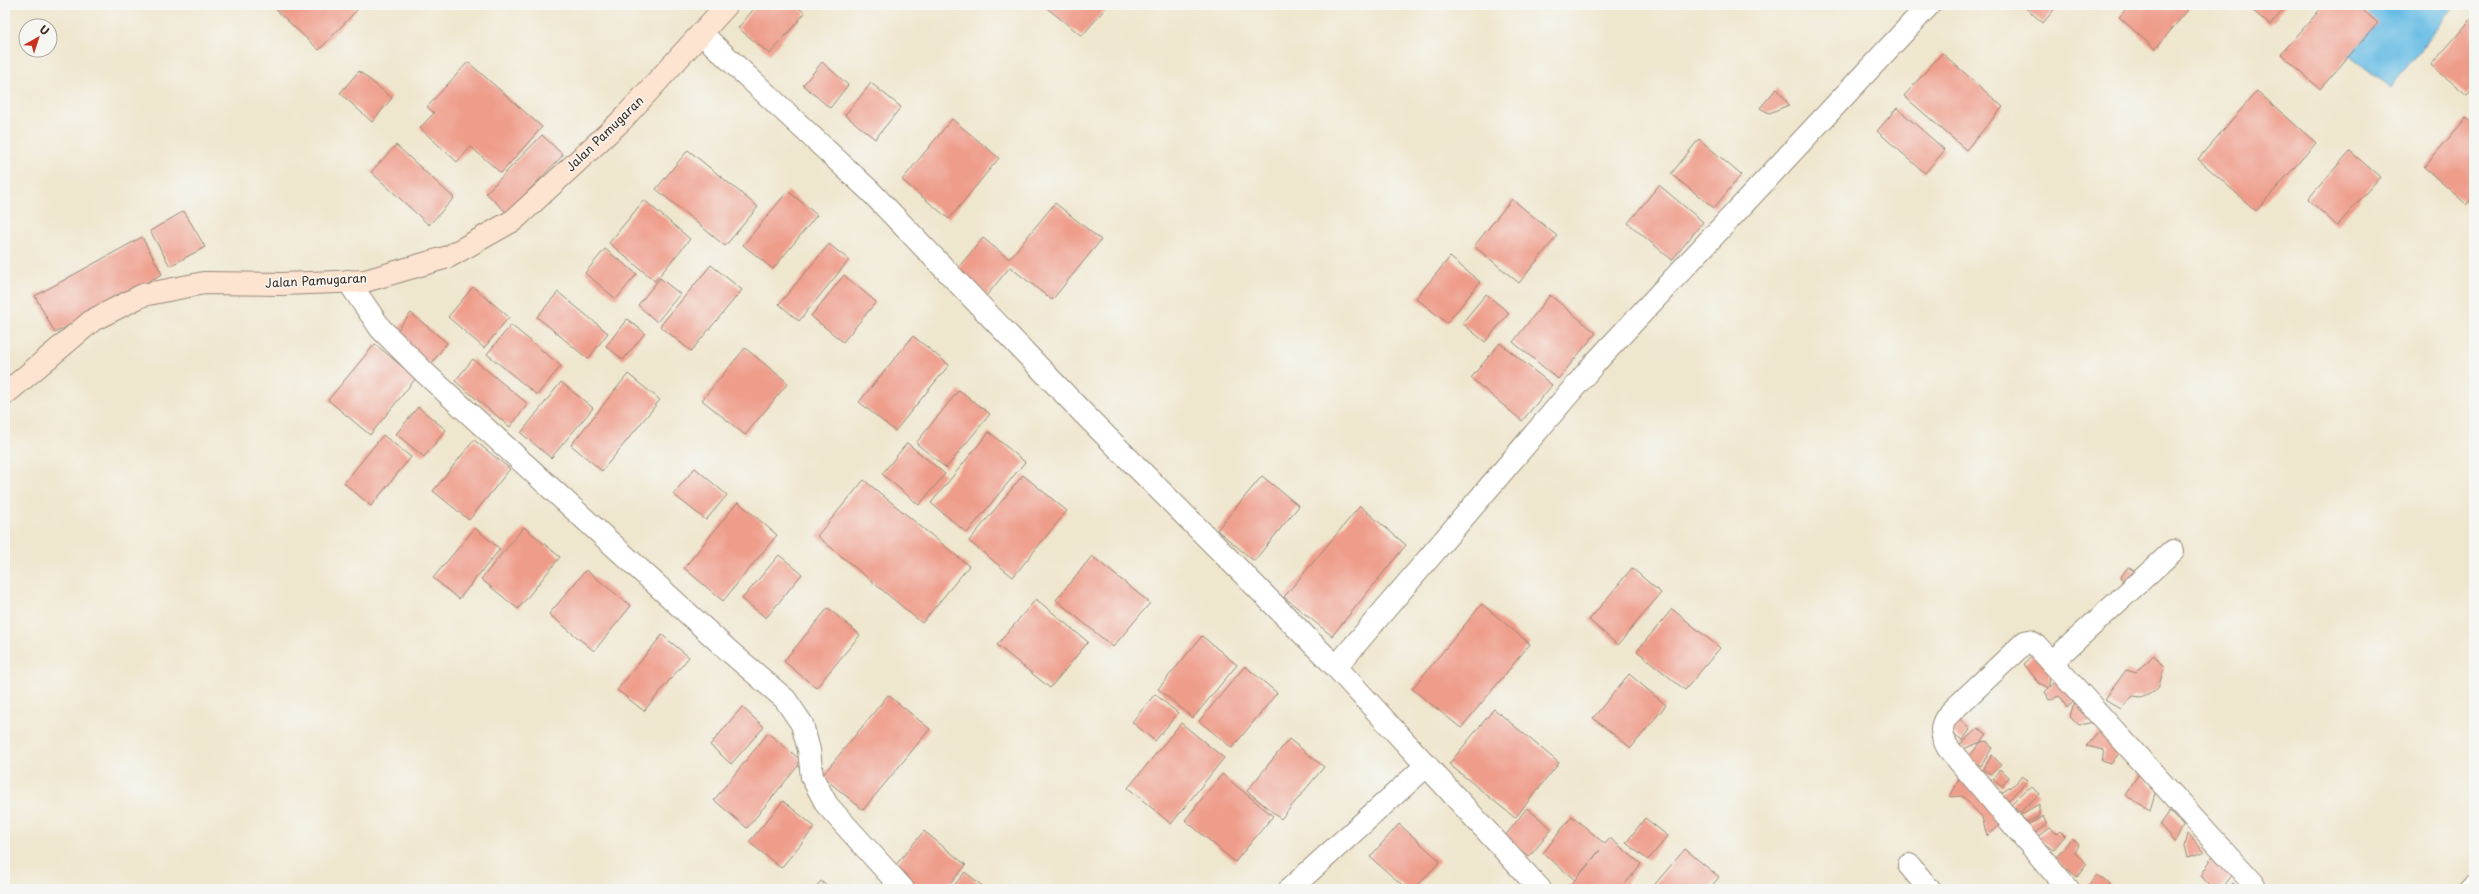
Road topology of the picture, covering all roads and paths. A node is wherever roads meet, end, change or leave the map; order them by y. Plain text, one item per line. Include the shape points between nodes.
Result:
1 (727, 5) edge
2 (1929, 5) edge
3 (702, 34) junction
4 (348, 281) junction
5 (5, 394) edge
6 (2173, 551) dead end
7 (2052, 662) junction
8 (1336, 667) junction
9 (1427, 765) junction
10 (1909, 865) dead end
11 (2474, 886) edge
12 (903, 889) edge
13 (1290, 889) edge
14 (1540, 889) edge
15 (1929, 889) edge
16 (2068, 889) edge
17 (2256, 889) edge
18 (2471, 889) edge

1 - 3 street, Jalan Pamugaran
2 - 8 street via 1595,363
3 - 4 street, Jalan Pamugaran via 621,121 514,220 448,257 365,281
3 - 8 street via 870,191 1078,408
4 - 5 street, Jalan Pamugaran via 281,284 204,283 143,295 93,320
4 - 12 street via 381,329 425,373 730,652 785,699 802,724 809,750 812,777 826,805
6 - 7 street
7 - 16 street via 2036,645 2029,641 2025,642 1945,717 1941,730 1948,748
7 - 17 street
8 - 9 street
9 - 13 street
9 - 14 street
10 - 15 street
11 - 18 street

